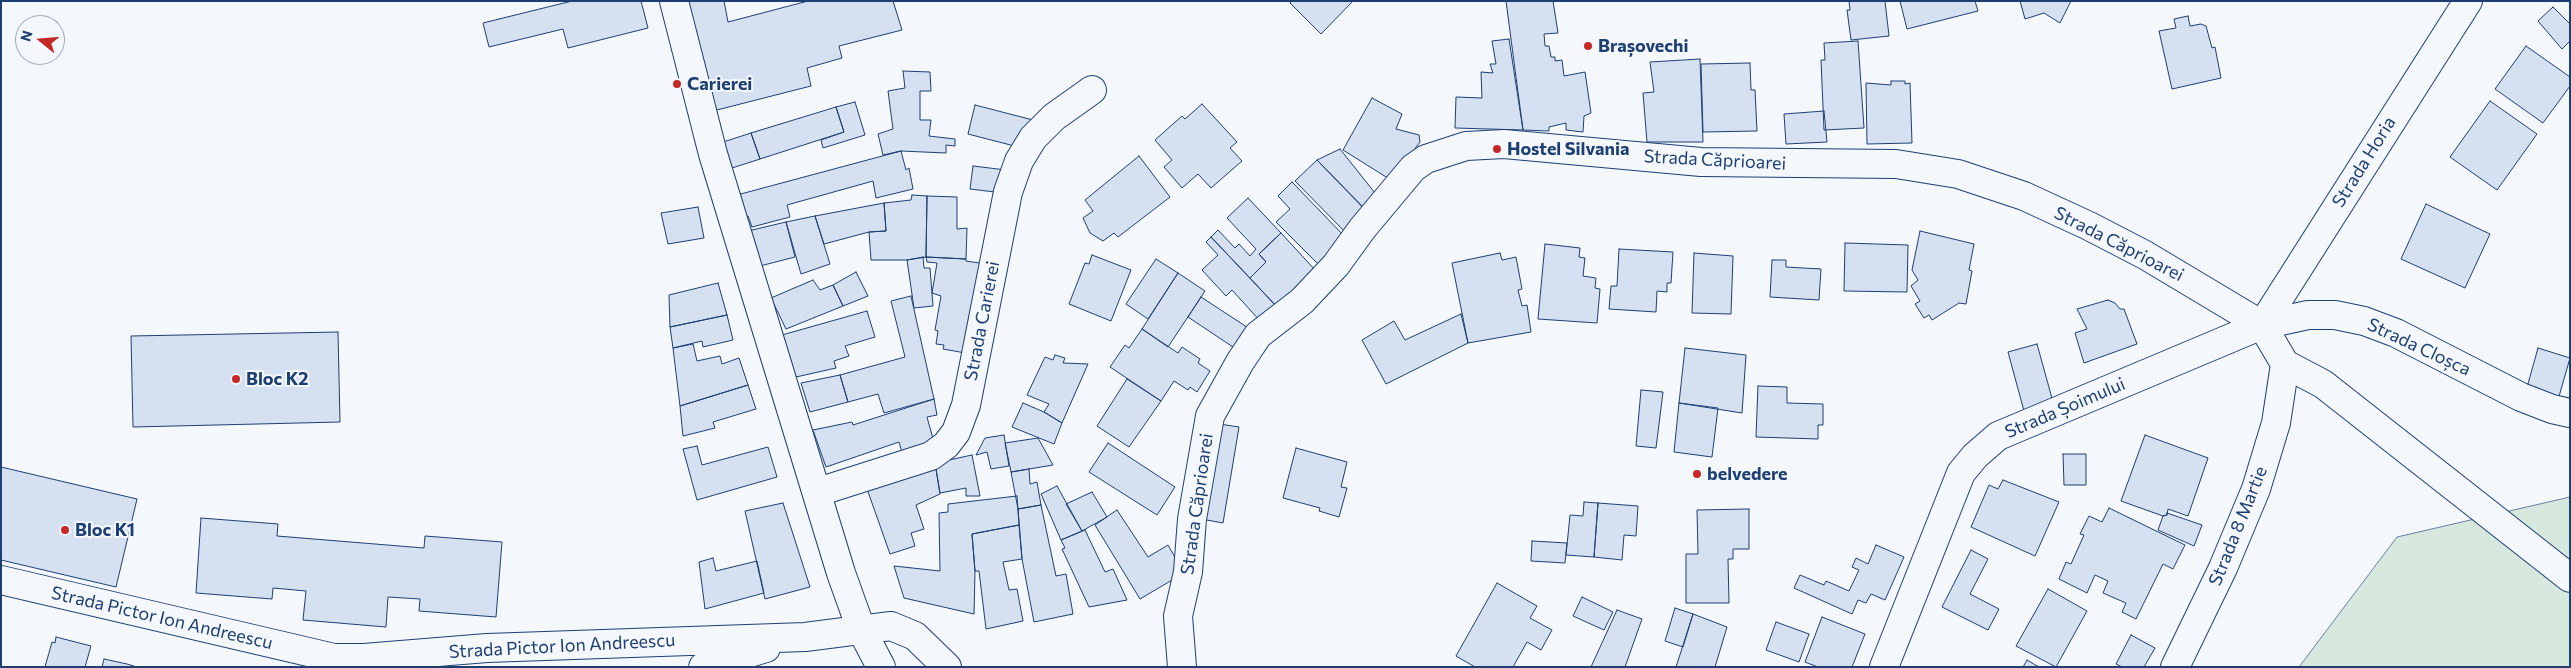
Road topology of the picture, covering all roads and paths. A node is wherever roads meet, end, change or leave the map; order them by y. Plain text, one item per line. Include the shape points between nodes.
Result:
1 (674, 1) edge
2 (2468, 1) edge
3 (1092, 90) dead end
4 (2262, 325) junction
5 (2285, 364) junction
6 (2570, 413) edge
7 (818, 492) junction
8 (2570, 578) edge
9 (1, 580) edge
10 (862, 629) junction
11 (805, 637) junction
12 (703, 667) edge
13 (881, 667) edge
14 (947, 667) edge
15 (1182, 667) edge
16 (1884, 667) edge
17 (2175, 667) edge

1 - 7 street via 714,154
2 - 4 street, Strada Horia
3 - 7 street, Strada Carierei via 1054,117 1033,138 1019,162 1008,192 966,405 956,432 931,456
4 - 5 street
4 - 6 street, Strada Cloșca via 2308,315 2335,315 2364,321 2396,333 2521,397
4 - 15 street, Strada Căprioarei via 2146,255 2089,226 2024,196 1958,174 1896,164 1701,162 1504,144 1466,146 1443,152 1426,158 1413,168 1336,265 1302,301 1258,335 1210,416 1192,519 1188,572 1178,616
4 - 16 street, Strada Șoimului via 1998,436 1975,456 1961,473
5 - 8 street via 2323,384
5 - 17 street, Strada 8 Martie via 2276,423 2256,489 2223,568
7 - 10 street via 841,573
9 - 11 street, Strada Pictor Ion Andreescu via 334,658 487,648
10 - 11 street, Strada Pictor Ion Andreescu
10 - 13 street
10 - 14 street via 891,626 915,636
11 - 12 street

